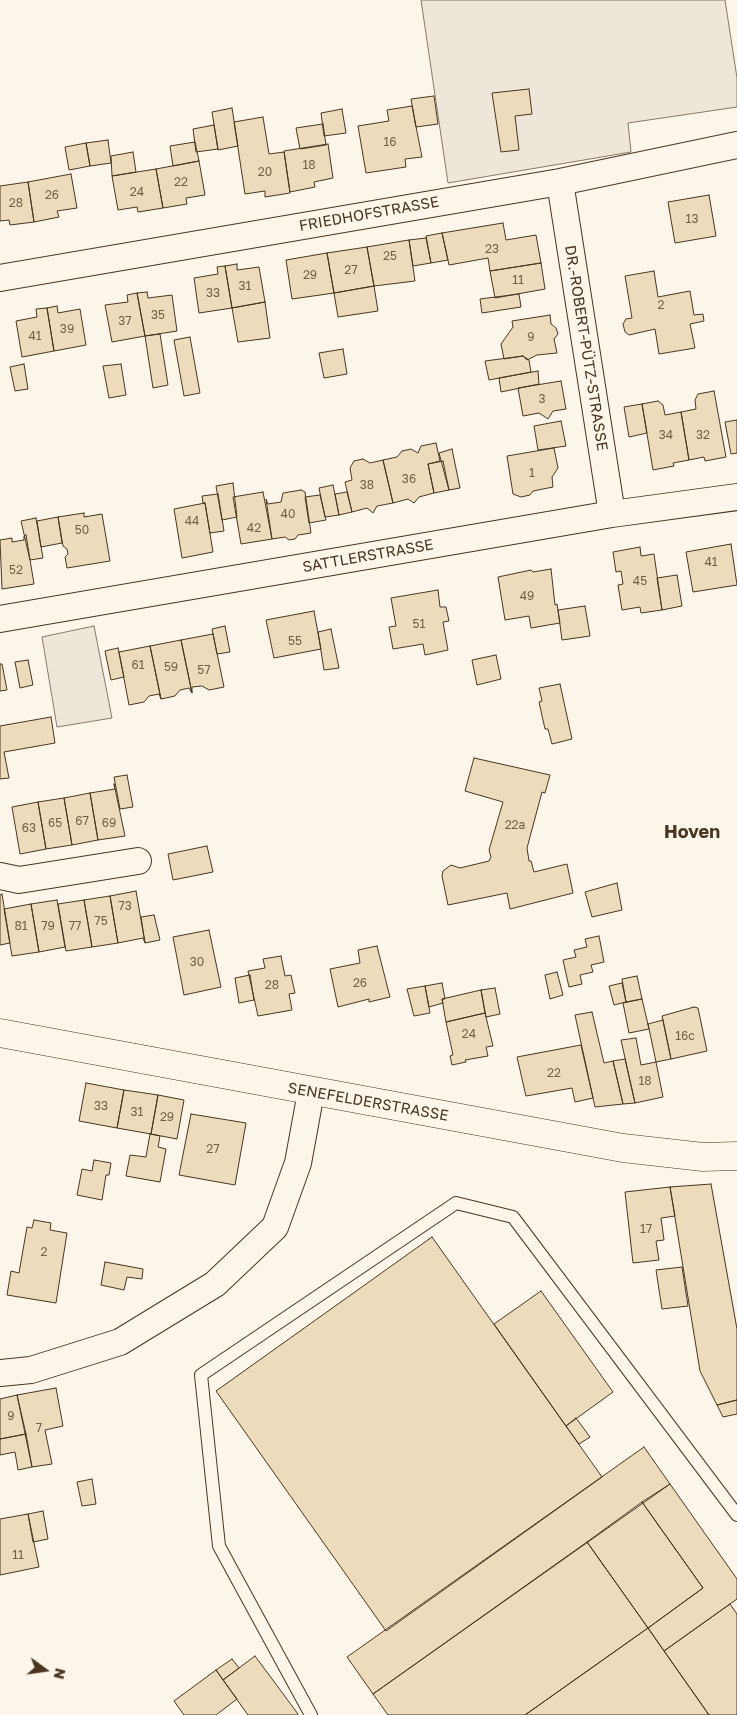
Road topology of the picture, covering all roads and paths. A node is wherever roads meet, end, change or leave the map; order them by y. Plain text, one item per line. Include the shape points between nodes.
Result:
1 (737, 145) edge
2 (560, 182) junction
3 (0, 278) edge
4 (737, 497) edge
5 (612, 514) junction
6 (0, 619) edge
7 (138, 862) dead end
8 (0, 876) edge
9 (0, 1033) edge
10 (310, 1092) junction
11 (737, 1156) edge
12 (0, 1373) edge
13 (737, 1515) edge
14 (311, 1715) edge

1 - 2 street, FRIEDHOFSTRASSE
2 - 3 street, FRIEDHOFSTRASSE
2 - 5 street, DR.-ROBERT-PÜTZ-STRASSE
4 - 5 street, SATTLERSTRASSE
5 - 6 street, SATTLERSTRASSE
7 - 8 street via 19,880
9 - 10 main road, SENEFELDERSTRASSE
10 - 11 main road, SENEFELDERSTRASSE via 623,1148 703,1157
10 - 12 street via 298,1163 275,1227 215,1284 120,1342 32,1370
13 - 14 lane via 513,1217 456,1203 201,1375 219,1546

